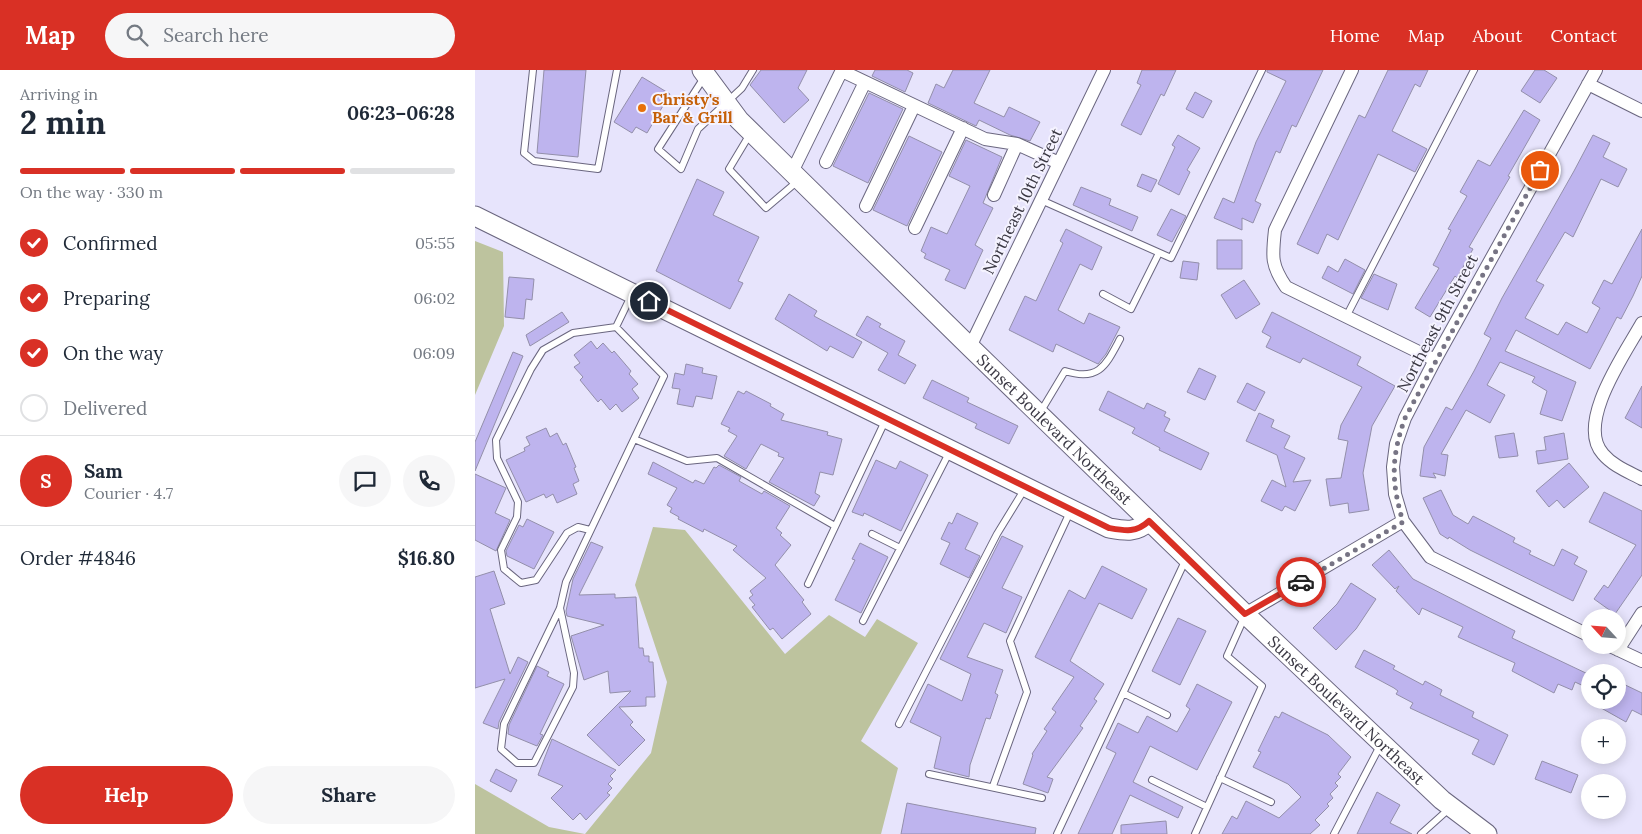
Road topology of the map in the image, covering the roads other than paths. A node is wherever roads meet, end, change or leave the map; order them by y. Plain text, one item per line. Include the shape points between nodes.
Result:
1 (533, 70) edge
2 (617, 70) edge
3 (753, 70) edge
4 (842, 70) edge
5 (1104, 70) edge
6 (1262, 70) edge
7 (1352, 70) edge
8 (1474, 70) edge
9 (1596, 70) edge
10 (704, 72) edge
11 (865, 82) junction
12 (1588, 84) junction
13 (727, 105) junction
14 (914, 106) junction
15 (1642, 111) edge
16 (963, 128) junction
17 (751, 132) junction
18 (1017, 144) junction
19 (826, 162) dead end
20 (1059, 163) junction
21 (796, 176) junction
22 (994, 195) dead end
23 (1041, 200) junction
24 (866, 206) dead end
25 (475, 216) edge
26 (915, 228) dead end
27 (1159, 253) junction
28 (632, 293) junction
29 (1103, 294) dead end
30 (1346, 317) junction
31 (1642, 323) edge
32 (616, 327) junction
33 (1120, 338) dead end
34 (970, 347) junction
35 (1435, 360) junction
36 (1039, 415) junction
37 (887, 418) junction
38 (634, 439) junction
39 (951, 449) junction
40 (1642, 479) edge
41 (1026, 486) junction
42 (1072, 509) junction
43 (1149, 521) junction
44 (1403, 522) junction
45 (835, 526) junction
46 (590, 530) junction
47 (872, 534) dead end
48 (900, 548) junction
49 (1187, 558) junction
50 (807, 584) dead end
51 (560, 608) junction
52 (1642, 613) edge
53 (1245, 614) junction
54 (863, 621) dead end
55 (1581, 632) edge
56 (1626, 632) edge
57 (1626, 653) edge
58 (1642, 661) edge
59 (1123, 693) junction
60 (1167, 715) dead end
61 (899, 724) dead end
62 (1382, 742) junction
63 (929, 774) dead end
64 (1220, 778) junction
65 (1152, 780) dead end
66 (993, 786) junction
67 (1041, 798) dead end
68 (1271, 802) dead end
69 (1207, 807) junction
70 (1451, 807) junction
71 (1057, 834) edge
72 (1195, 834) edge
73 (1334, 834) edge
74 (1421, 834) edge
75 (1487, 834) edge

1 - 2 lane via 524,154 534,161 598,168
3 - 13 lane
4 - 11 street
4 - 21 street
5 - 20 street, Northeast 10th Street
6 - 27 lane via 1171,258
7 - 30 street via 1275,230 1272,251 1275,270 1286,287
8 - 30 lane
9 - 12 street, Northeast 9th Street
10 - 13 main road, Sunset Boulevard Northeast
10 - 13 lane via 658,149 681,169 698,129
11 - 14 street
11 - 19 street
12 - 15 street
12 - 35 street, Northeast 9th Street
13 - 17 main road, Sunset Boulevard Northeast
14 - 16 street
14 - 24 street
16 - 18 street via 985,139
16 - 26 street
17 - 21 main road, Sunset Boulevard Northeast
17 - 21 lane via 729,169 766,208
18 - 20 street
18 - 22 street
20 - 23 street, Northeast 10th Street
21 - 34 main road, Sunset Boulevard Northeast
23 - 27 lane
23 - 34 street, Northeast 10th Street
25 - 28 main road
27 - 29 lane via 1131,309
28 - 32 lane
28 - 37 main road
30 - 35 street
31 - 40 street via 1601,398 1595,436 1601,453
32 - 38 lane via 664,376
32 - 46 lane via 573,332 543,350 497,440 497,458 518,502 517,517 501,550 504,569 521,583 536,580 567,532 578,527
33 - 36 lane via 1107,365 1097,373 1075,375 1065,371
34 - 36 main road, Sunset Boulevard Northeast
35 - 44 street, Northeast 9th Street via 1405,418 1396,444 1393,467 1395,494
36 - 43 main road, Sunset Boulevard Northeast
37 - 39 main road
37 - 45 lane
38 - 45 lane via 687,461 717,458
38 - 46 lane
39 - 41 main road
39 - 48 lane
41 - 42 main road
41 - 61 lane via 997,534
42 - 43 main road via 1109,528 1129,532
42 - 66 lane via 1010,641 1027,692
43 - 49 main road, Sunset Boulevard Northeast
44 - 53 street
44 - 55 street via 1430,557
45 - 50 lane
46 - 51 lane via 566,582
47 - 48 lane
48 - 54 lane
49 - 53 main road, Sunset Boulevard Northeast
49 - 59 lane
51 - 51 lane via 504,724 501,749 517,763 534,763 573,687 574,673
52 - 56 street
53 - 62 main road, Sunset Boulevard Northeast
53 - 64 lane via 1227,656 1262,686
57 - 58 street
59 - 60 lane
59 - 71 lane
62 - 70 main road, Sunset Boulevard Northeast
62 - 73 lane
63 - 66 lane
64 - 68 lane
64 - 69 lane
65 - 69 lane
66 - 67 lane
69 - 72 lane
70 - 74 lane
70 - 75 main road, Sunset Boulevard Northeast

